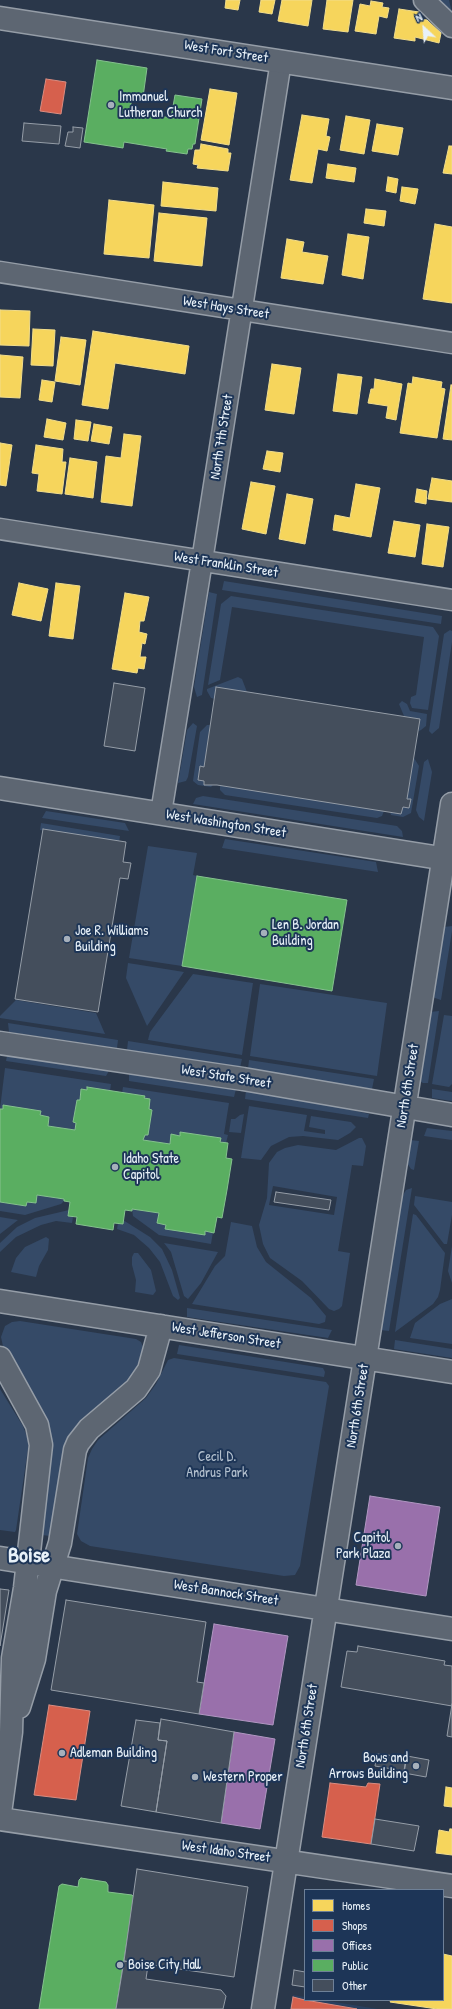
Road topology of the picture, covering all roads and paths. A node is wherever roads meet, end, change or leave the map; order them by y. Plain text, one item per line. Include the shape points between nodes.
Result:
1 (424, 0) edge
2 (0, 18) edge
3 (452, 27) edge
4 (281, 61) junction
5 (452, 88) edge
6 (0, 272) edge
7 (242, 310) junction
8 (452, 343) edge
9 (0, 529) edge
10 (202, 561) junction
11 (452, 600) edge
12 (0, 788) edge
13 (452, 804) edge
14 (161, 813) junction
15 (448, 859) edge
16 (0, 1043) edge
17 (405, 1108) junction
18 (452, 1115) edge
19 (0, 1301) edge
20 (161, 1326) junction
21 (0, 1358) edge
22 (365, 1358) junction
23 (452, 1372) edge
24 (0, 1558) edge
25 (28, 1562) junction
26 (52, 1566) junction
27 (325, 1609) junction
28 (452, 1629) edge
29 (11, 1732) junction
30 (0, 1813) edge
31 (0, 1819) edge
32 (286, 1860) junction
33 (452, 1886) edge
34 (263, 2009) edge

1 - 3 street
2 - 4 street, West Fort Street
4 - 5 street, West Fort Street
4 - 7 street, North 7th Street
6 - 7 street, West Hays Street
7 - 8 street, West Hays Street
7 - 10 street, North 7th Street
9 - 10 street, West Franklin Street
10 - 11 street, West Franklin Street
10 - 14 street, North 7th Street
12 - 14 street, West Washington Street
13 - 15 street, North 6th Street
14 - 15 street, West Washington Street
15 - 17 street, North 6th Street
16 - 17 street, West State Street via 214,1074
17 - 18 street, West State Street
17 - 22 street, North 6th Street
19 - 20 street, West Jefferson Street
20 - 22 street, West Jefferson Street
20 - 26 street via 149,1370 136,1389 106,1414 78,1443 73,1457 60,1543
21 - 25 street via 37,1425 41,1445
22 - 23 street, West Jefferson Street
22 - 27 street, North 6th Street
24 - 25 street, West Bannock Street
25 - 26 street, West Bannock Street
25 - 29 street via 13,1658
26 - 27 street, West Bannock Street
26 - 29 street via 45,1591 34,1659
27 - 28 street, West Bannock Street
27 - 32 street, North 6th Street
29 - 30 street
31 - 32 street, West Idaho Street
32 - 33 street, West Idaho Street
32 - 34 street, North 6th Street

